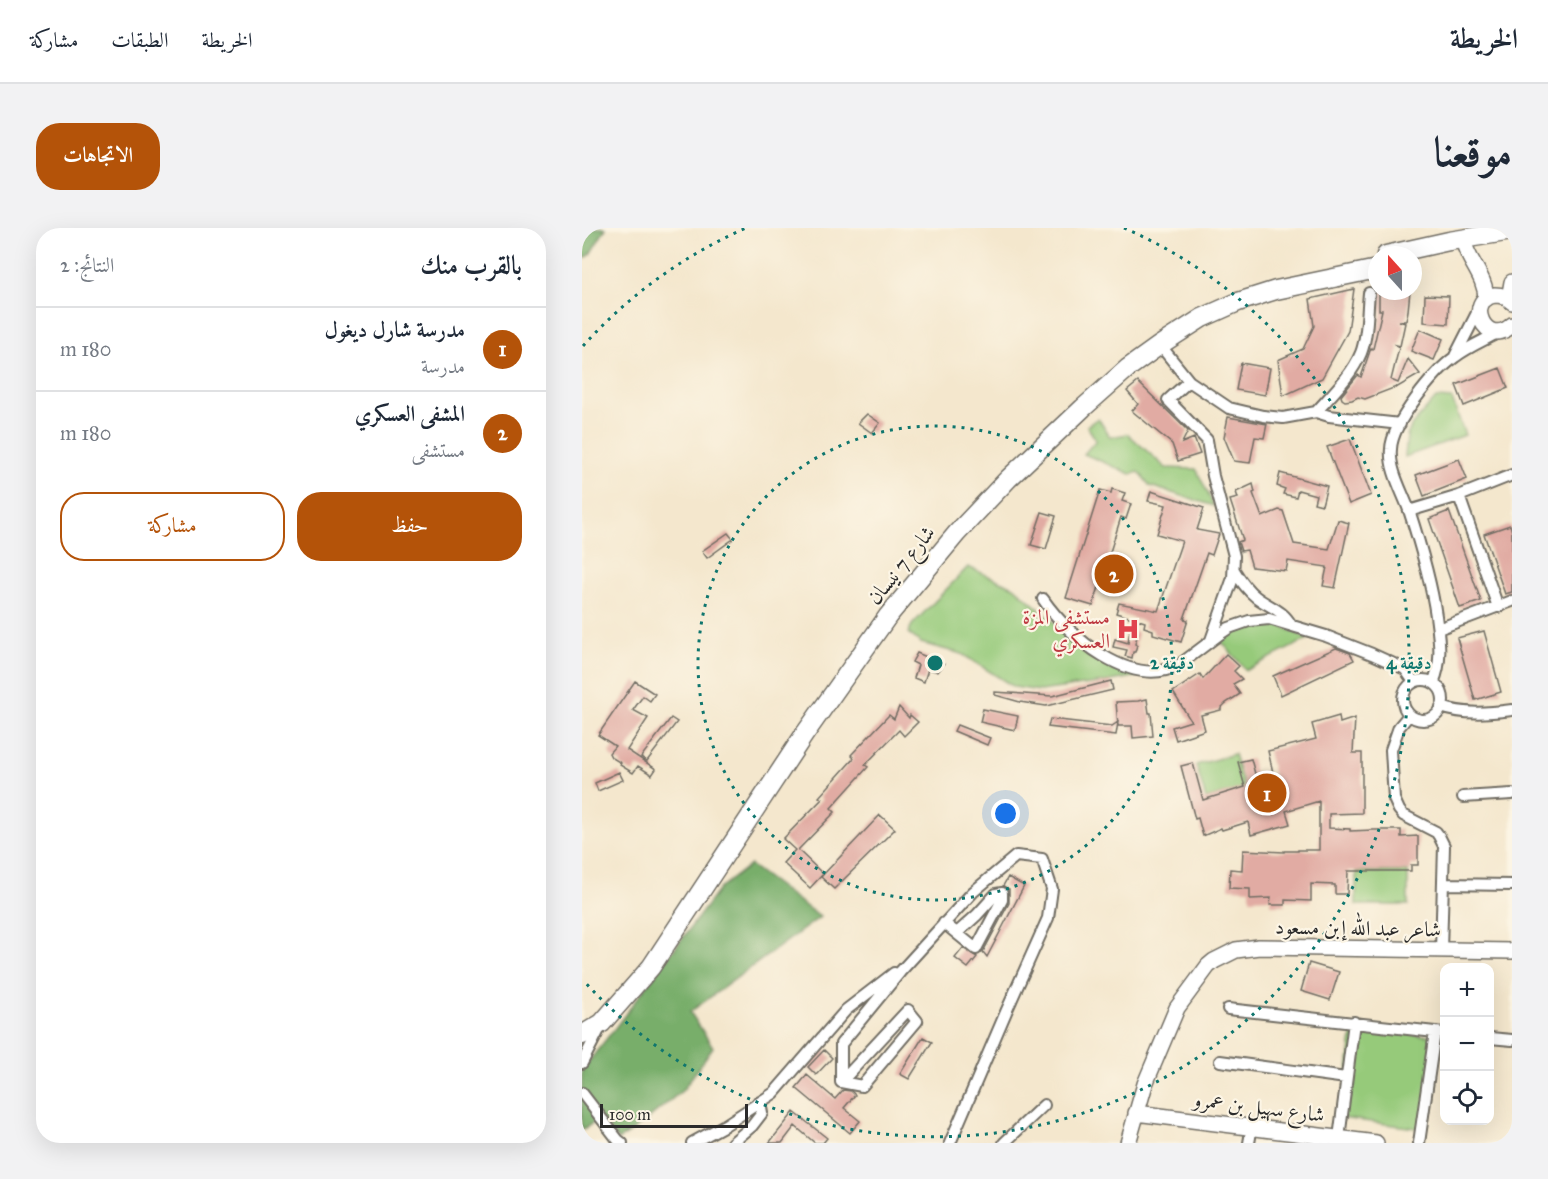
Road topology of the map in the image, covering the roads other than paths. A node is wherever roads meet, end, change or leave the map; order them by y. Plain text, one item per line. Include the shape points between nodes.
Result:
1 (1512, 231) edge
2 (1471, 238) edge
3 (1512, 243) edge
4 (1422, 248) edge
5 (1422, 257) edge
6 (1368, 259) edge
7 (1368, 271) edge
8 (1512, 282) edge
9 (1368, 300) edge
10 (1511, 301) edge
11 (1483, 304) junction
12 (1506, 330) edge
13 (1160, 345) junction
14 (1455, 357) junction
15 (1189, 381) junction
16 (1316, 412) junction
17 (1400, 424) junction
18 (1512, 475) edge
19 (1459, 496) junction
20 (1409, 511) junction
21 (1234, 570) junction
22 (1043, 599) dead end
23 (1512, 602) edge
24 (1498, 607) junction
25 (1291, 625) junction
26 (1438, 630) junction
27 (1211, 640) junction
28 (1414, 682) junction
29 (1433, 683) junction
30 (1441, 707) junction
31 (1512, 710) edge
32 (1409, 715) junction
33 (1512, 794) edge
34 (1463, 797) dead end
35 (1443, 884) junction
36 (1512, 885) edge
37 (944, 923) junction
38 (957, 933) junction
39 (1441, 951) junction
40 (1512, 951) edge
41 (900, 972) junction
42 (1228, 1009) dead end
43 (582, 1022) edge
44 (1354, 1022) junction
45 (602, 1023) junction
46 (1440, 1032) edge
47 (582, 1035) edge
48 (1494, 1038) edge
49 (1512, 1040) edge
50 (1220, 1061) dead end
51 (582, 1063) edge
52 (1346, 1078) junction
53 (841, 1082) junction
54 (582, 1093) edge
55 (760, 1102) junction
56 (1044, 1105) dead end
57 (1136, 1113) junction
58 (1252, 1126) junction
59 (1339, 1138) junction
60 (622, 1143) edge
61 (692, 1143) edge
62 (732, 1143) edge
63 (950, 1143) edge
64 (1004, 1143) edge
65 (1128, 1143) edge
66 (1249, 1143) edge
67 (1377, 1143) edge
68 (1419, 1143) edge

1 - 2 main road
2 - 3 main road
2 - 4 main road
2 - 5 main road
2 - 11 street via 1484,284
6 - 43 main road, شارع 7 نيسان via 1255,285 1198,308 1121,360 1008,464 949,525 879,609 643,960 595,1014
7 - 13 main road, شارع 7 نيسان via 1257,295 1202,318
8 - 10 street
9 - 16 street via 1361,352 1352,370
10 - 11 street via 1497,295
11 - 12 street via 1480,321 1493,331
11 - 14 street
12 - 14 street
13 - 15 street
13 - 45 main road, شارع 7 نيسان via 1128,368 1008,479 921,574 804,735 651,967
14 - 17 street via 1425,388
15 - 16 street via 1229,408 1283,418
15 - 21 street via 1168,400 1207,440 1233,549
16 - 17 street
17 - 20 street via 1392,440 1391,458
18 - 19 street
19 - 20 street
19 - 24 street
20 - 26 street
21 - 25 street via 1252,593 1280,612
21 - 27 street
22 - 27 street via 1090,648 1144,671 1172,669
23 - 24 street
24 - 26 street
25 - 27 street via 1269,619 1249,621
25 - 28 street via 1399,666
26 - 29 street via 1440,659
28 - 29 street
28 - 32 street via 1403,695 1403,706
29 - 30 street via 1441,691
30 - 31 street via 1472,713
30 - 32 street via 1427,719
32 - 35 street via 1399,727 1391,750 1394,799 1403,815 1439,836 1444,846
33 - 34 street
35 - 36 street
35 - 39 street
37 - 38 street
37 - 41 street
37 - 63 street via 1016,856 1042,859 1052,889 1048,918
38 - 38 street via 976,949 1002,893 996,894
39 - 40 street, شاعر عبد الله إبن مسعود
39 - 57 street, شاعر عبد الله إبن مسعود via 1251,947 1228,952 1208,966 1178,1008 1144,1084
41 - 53 street via 841,1044
41 - 55 street via 892,973 846,1010 774,1093
42 - 44 street
44 - 46 street
44 - 52 street
45 - 47 main road, شارع 7 نيسان
45 - 51 street
46 - 68 street
48 - 49 street
50 - 52 street
52 - 59 street
53 - 53 street via 862,1086 917,1021 908,1010
54 - 60 street
55 - 61 street
55 - 62 street via 762,1113
56 - 64 street
57 - 58 street, شارع سهيل بن عمرو
57 - 65 street
58 - 59 street, شارع سهيل بن عمرو
58 - 66 street
59 - 67 street, شارع سهيل بن عمرو

